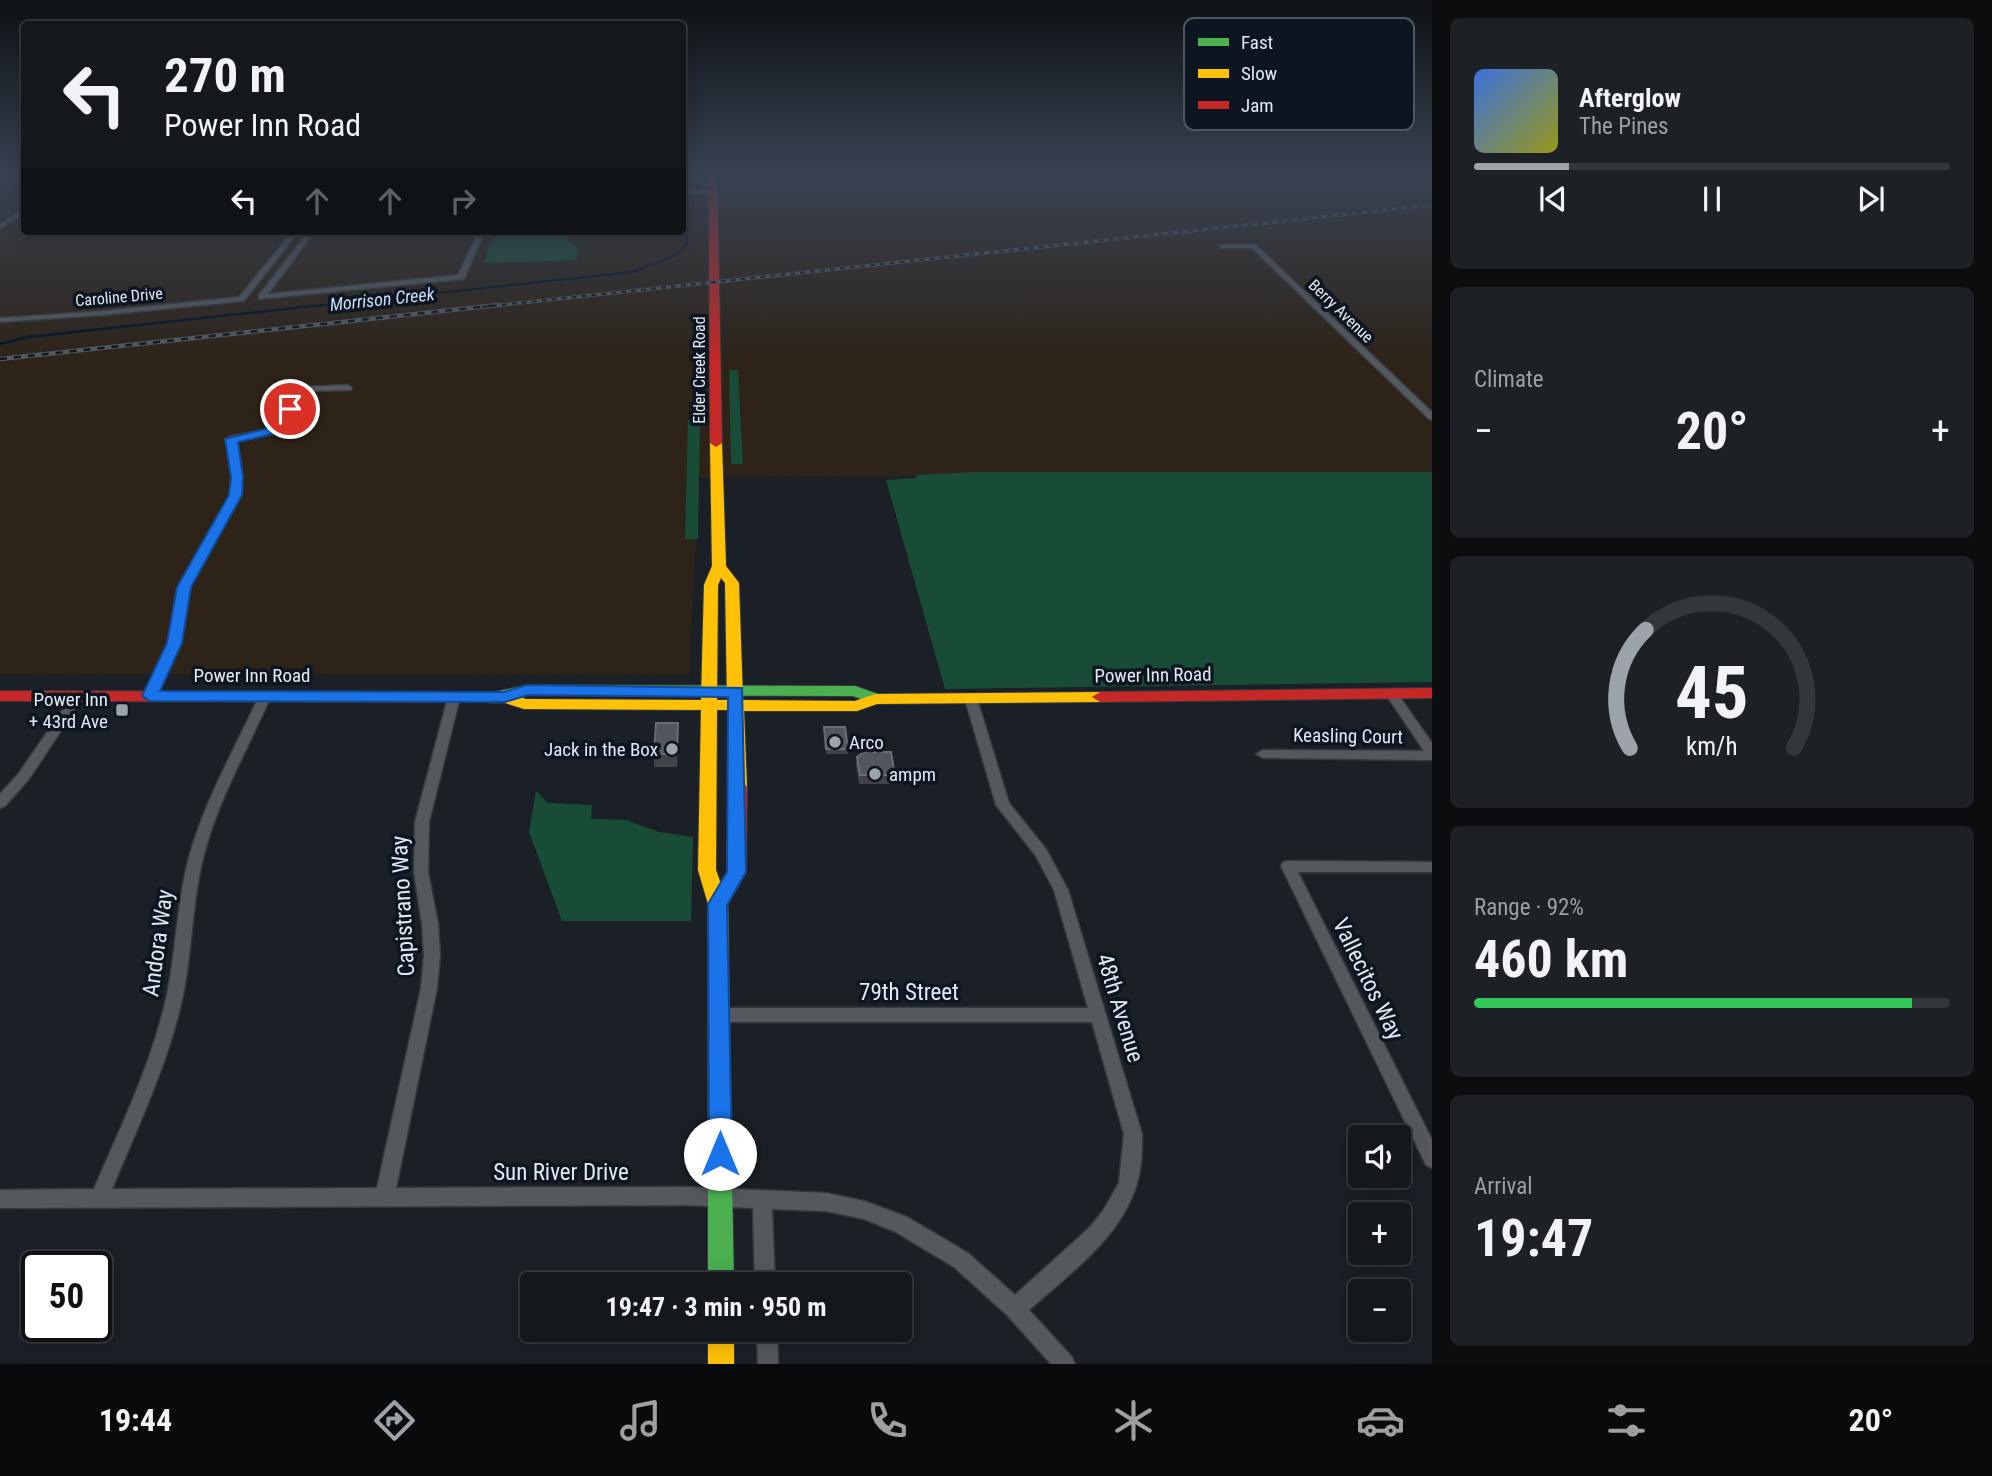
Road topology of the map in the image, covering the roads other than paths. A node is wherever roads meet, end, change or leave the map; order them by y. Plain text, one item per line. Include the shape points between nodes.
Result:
1 (291, 237) edge
2 (308, 237) edge
3 (479, 237) edge
4 (708, 237) edge
5 (1222, 247) dead end
6 (0, 320) edge
7 (348, 388) dead end
8 (1432, 417) edge
9 (719, 566) junction
10 (1432, 693) edge
11 (1391, 694) junction
12 (0, 696) edge
13 (78, 696) junction
14 (150, 696) junction
15 (265, 696) junction
16 (454, 696) junction
17 (711, 698) junction
18 (737, 699) junction
19 (971, 699) junction
20 (1263, 754) dead end
21 (1432, 754) edge
22 (0, 803) edge
23 (1432, 867) edge
24 (718, 904) junction
25 (1099, 1015) junction
26 (720, 1016) junction
27 (1432, 1159) edge
28 (385, 1197) junction
29 (721, 1198) junction
30 (0, 1199) edge
31 (99, 1199) junction
32 (762, 1199) junction
33 (721, 1272) edge
34 (765, 1272) edge
35 (1015, 1309) junction
36 (721, 1342) edge
37 (767, 1342) edge
38 (722, 1364) edge
39 (768, 1364) edge
40 (1065, 1364) edge

1 - 6 street, Caroline Drive via 240,299
2 - 3 street via 262,297 461,277
4 - 9 main road, Elder Creek Road
5 - 8 street, Berry Avenue via 1254,246
7 - 14 street via 302,388 278,430 231,439 236,495 184,587 174,643
9 - 17 main road, Elder Creek Road via 711,585
9 - 18 main road, Elder Creek Road via 732,583
10 - 11 main road, Power Inn Road
11 - 19 main road, Power Inn Road
11 - 21 street
12 - 13 main road, Power Inn Road
13 - 14 main road, Power Inn Road
13 - 22 street
14 - 15 main road, Power Inn Road
15 - 16 main road, Power Inn Road
15 - 31 street, Andora Way via 200,845 170,1015
16 - 17 main road, Power Inn Road via 505,697 527,690
16 - 28 street, Capistrano Way via 422,821 421,872 432,955 429,988
17 - 18 main road, Power Inn Road
17 - 24 main road, Elder Creek Road via 707,870
18 - 19 main road, Power Inn Road via 855,691 875,699
18 - 24 main road, Elder Creek Road via 737,872
19 - 25 street, 48th Avenue via 1003,805 1041,853 1061,890
20 - 21 street, Keasling Court
23 - 27 street, Vallecitos Way via 1288,866
24 - 26 main road, Elder Creek Road
25 - 26 street, 79th Street
25 - 35 street, 48th Avenue via 1133,1134 1127,1186 1104,1226
26 - 29 main road, Elder Creek Road
28 - 29 street, Sun River Drive
28 - 31 street, Sun River Drive
29 - 32 street, Sun River Drive
29 - 33 main road, Elder Creek Road
30 - 31 street, Sun River Drive
32 - 34 street
32 - 35 street, Sun River Drive via 826,1202 900,1224 961,1260
35 - 40 street, Sun River Drive
36 - 38 main road
37 - 39 street

